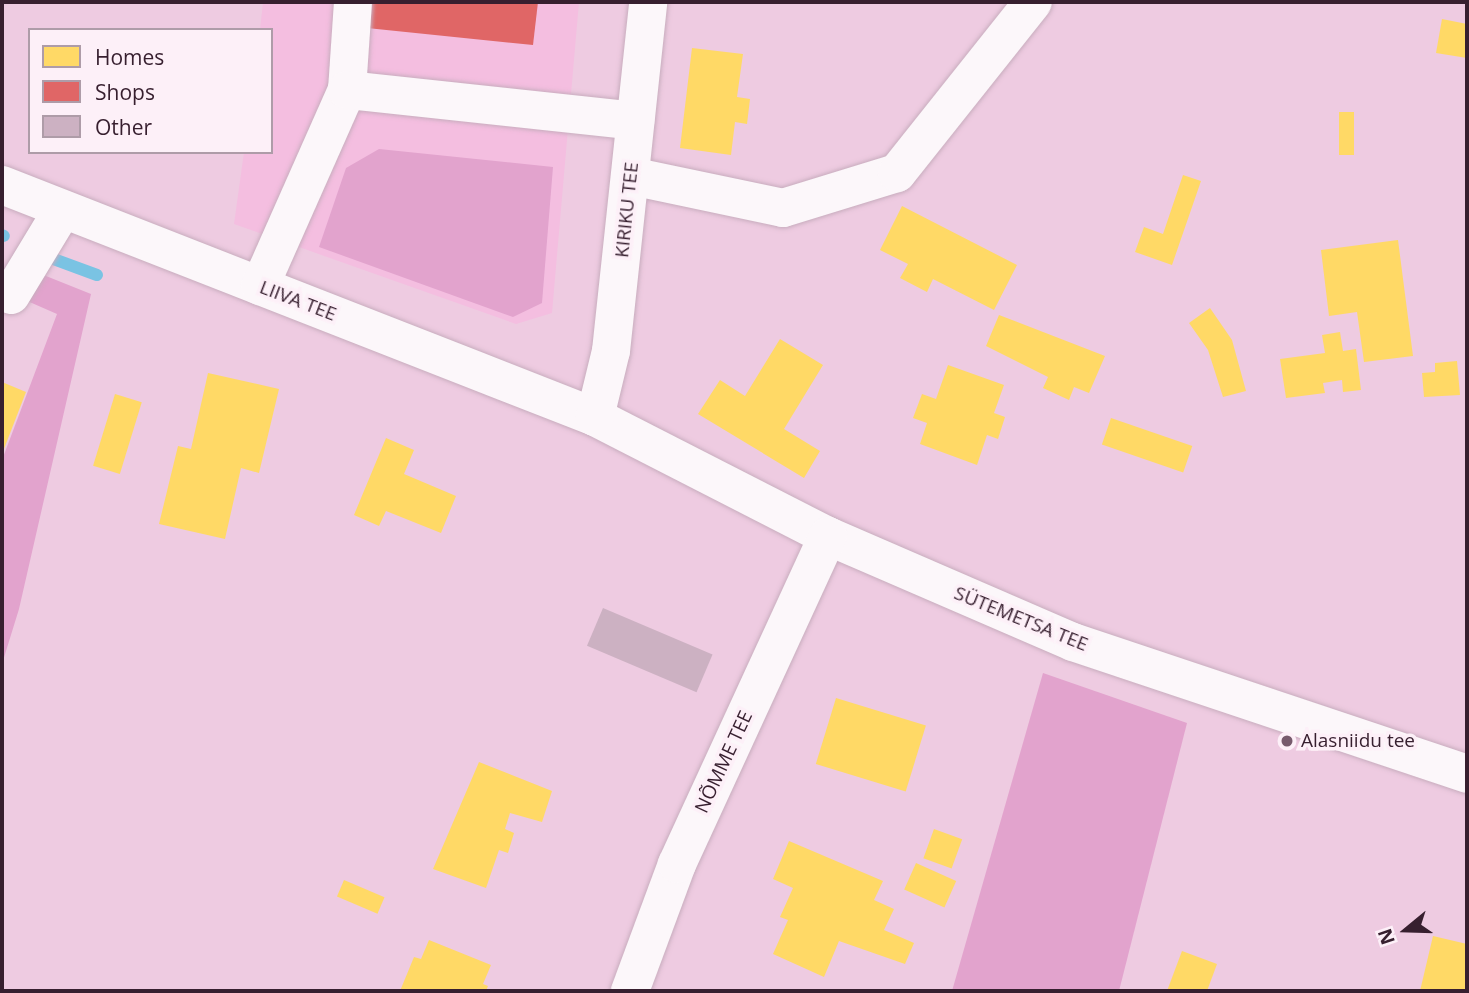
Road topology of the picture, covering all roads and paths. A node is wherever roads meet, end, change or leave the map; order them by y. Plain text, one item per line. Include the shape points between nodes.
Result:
1 (353, 2) edge
2 (648, 2) edge
3 (1032, 2) edge
4 (347, 90) junction
5 (635, 121) junction
6 (631, 176) junction
7 (2, 185) edge
8 (63, 209) junction
9 (260, 286) junction
10 (11, 295) dead end
11 (595, 417) junction
12 (828, 536) junction
13 (1467, 774) edge
14 (630, 991) edge

1 - 4 street
2 - 5 street, KIRIKU TEE
3 - 6 street via 897,173 783,208
4 - 5 street
4 - 9 street
5 - 6 street, KIRIKU TEE
6 - 11 street, KIRIKU TEE via 611,351
7 - 8 street, LIIVA TEE
8 - 9 street, LIIVA TEE
8 - 10 street
9 - 11 street, LIIVA TEE
11 - 12 street, SÜTEMETSA TEE
12 - 13 street, SÜTEMETSA TEE via 1073,642
12 - 14 street, NÕMME TEE via 677,864

